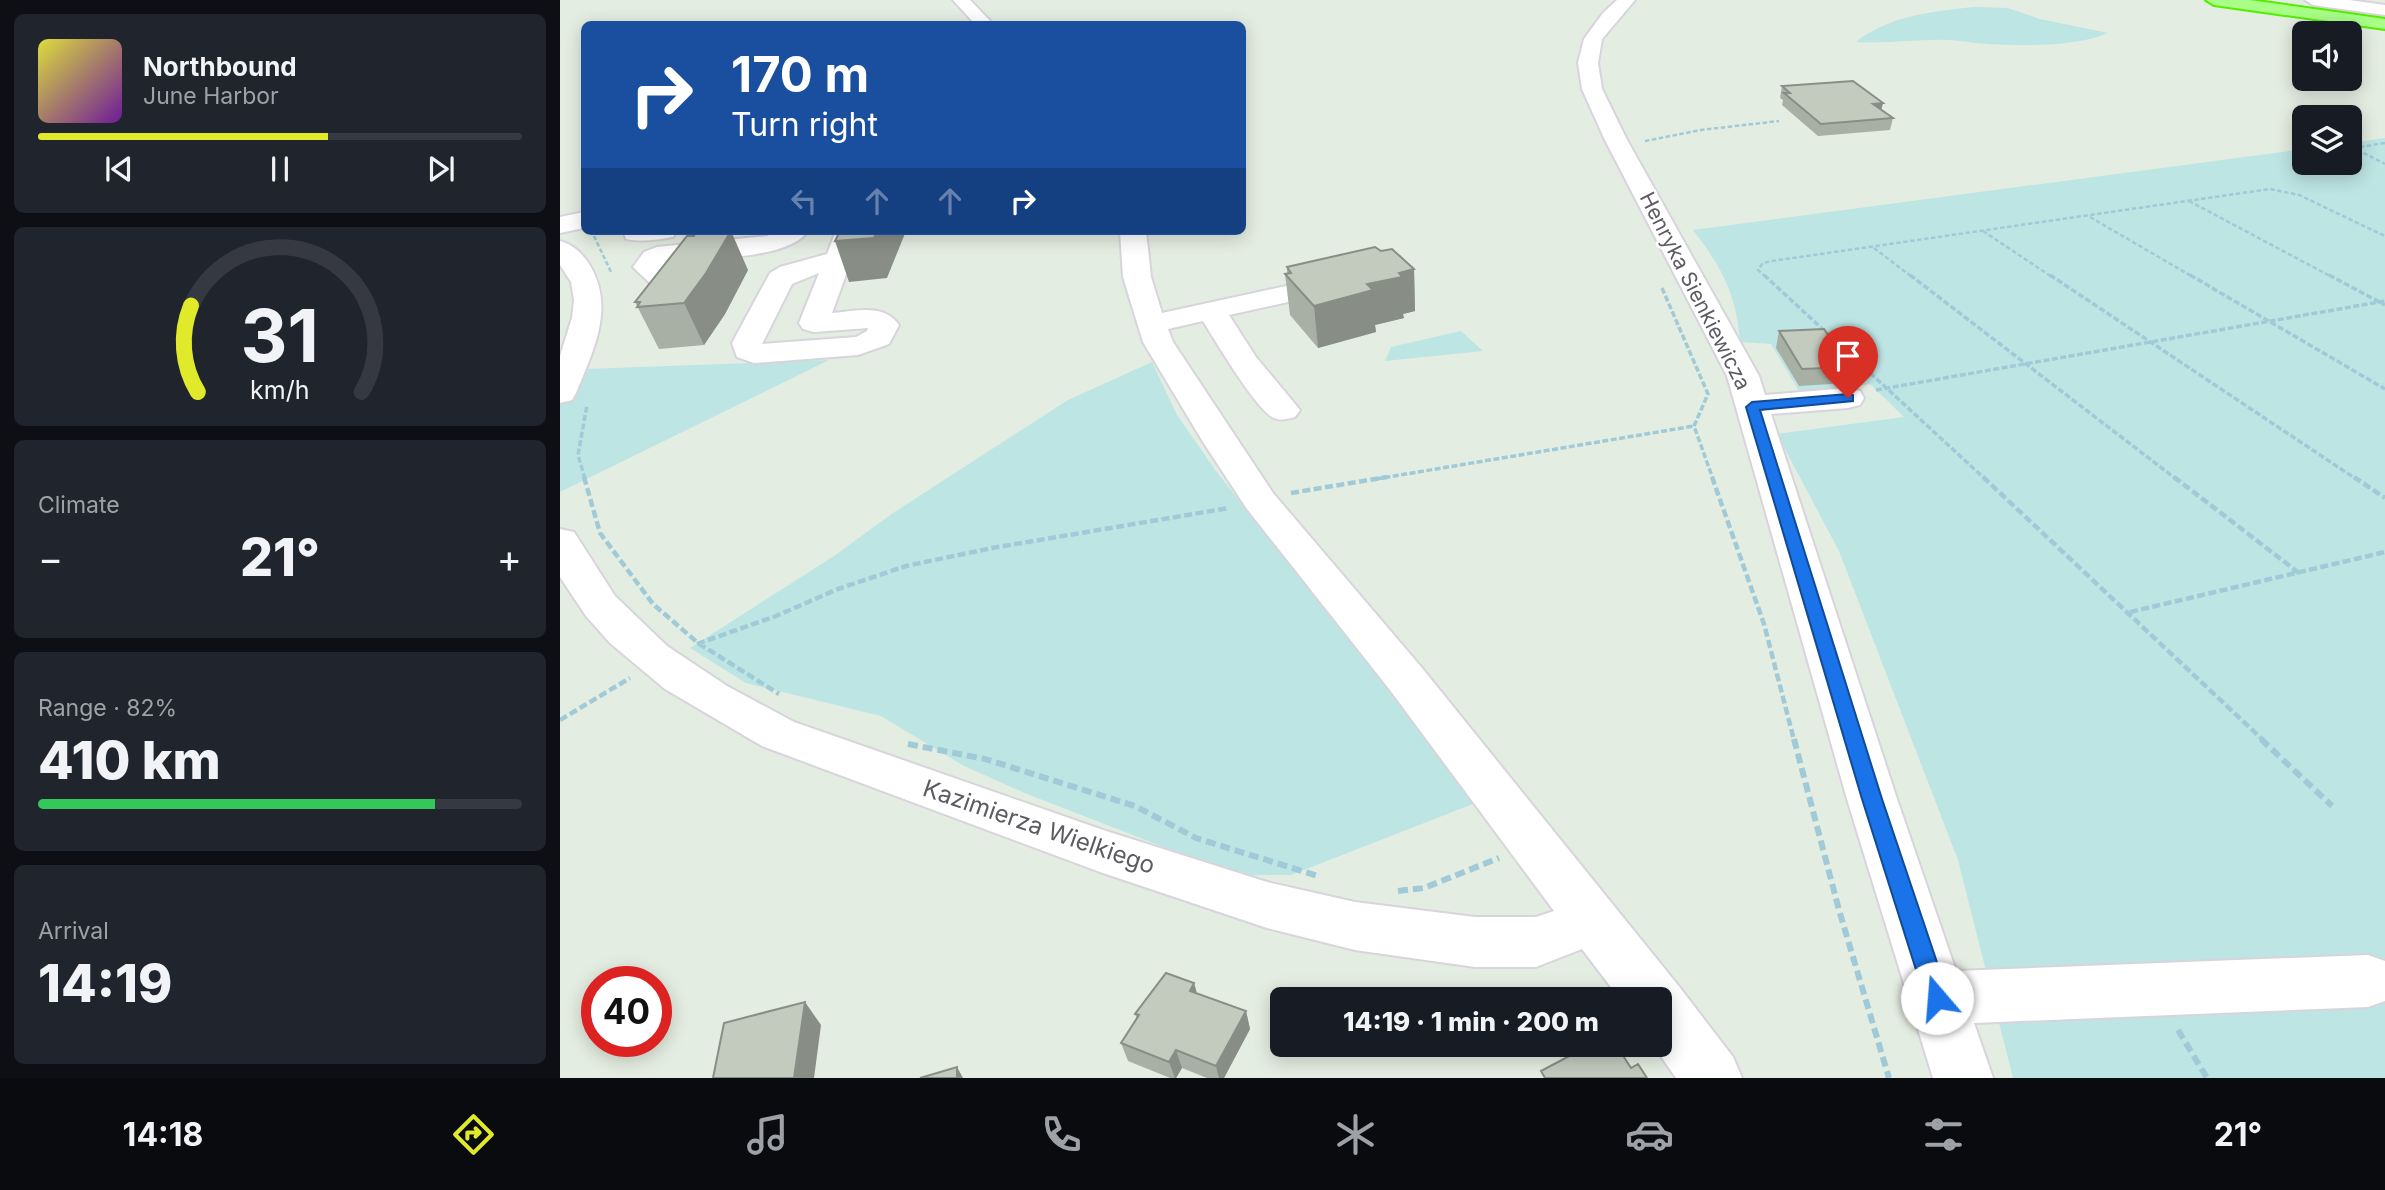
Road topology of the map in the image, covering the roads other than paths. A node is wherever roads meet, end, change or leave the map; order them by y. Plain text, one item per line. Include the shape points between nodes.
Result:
1 (961, 0) edge
2 (1627, 0) edge
3 (2214, 0) edge
4 (2260, 0) edge
5 (2314, 0) edge
6 (2385, 10) edge
7 (2385, 18) edge
8 (981, 21) edge
9 (2385, 24) edge
10 (581, 221) edge
11 (560, 225) edge
12 (789, 235) edge
13 (847, 235) edge
14 (1133, 235) edge
15 (560, 249) edge
16 (838, 259) junction
17 (685, 277) edge
18 (1357, 279) edge
19 (1212, 311) junction
20 (814, 323) junction
21 (1151, 324) junction
22 (754, 329) junction
23 (560, 393) edge
24 (1848, 398) road end
25 (1752, 407) junction
26 (1283, 410) dead end
27 (560, 541) edge
28 (1590, 917) junction
29 (2368, 981) dead end
30 (1645, 987) edge
31 (1937, 998) junction
32 (1672, 1023) edge
33 (1712, 1078) edge
34 (1963, 1078) edge

1 - 8 street
2 - 25 street, Henryka Sienkiewicza via 1593,38 1588,76 1622,151 1743,376
3 - 9 highway
4 - 7 highway
5 - 6 street
10 - 11 street
12 - 17 street via 767,244 666,253 648,267 661,278
13 - 16 street
14 - 21 street via 1138,277
15 - 23 street via 573,260 586,283 590,306
16 - 20 street
16 - 22 street via 780,279
18 - 19 street
19 - 21 street
19 - 26 street via 1243,362
20 - 22 street
20 - 22 street via 878,319 884,325 875,341 858,346 754,354 747,343
21 - 28 street via 1175,373 1260,501 1398,669
24 - 25 street
25 - 31 street, Henryka Sienkiewicza
27 - 28 street, Kazimierza Wielkiego via 571,565 607,613 657,663 729,709 791,739 1100,851 1267,905 1355,926 1475,942 1536,942
28 - 30 street
29 - 31 street
31 - 34 street, Henryka Sienkiewicza
32 - 33 street

